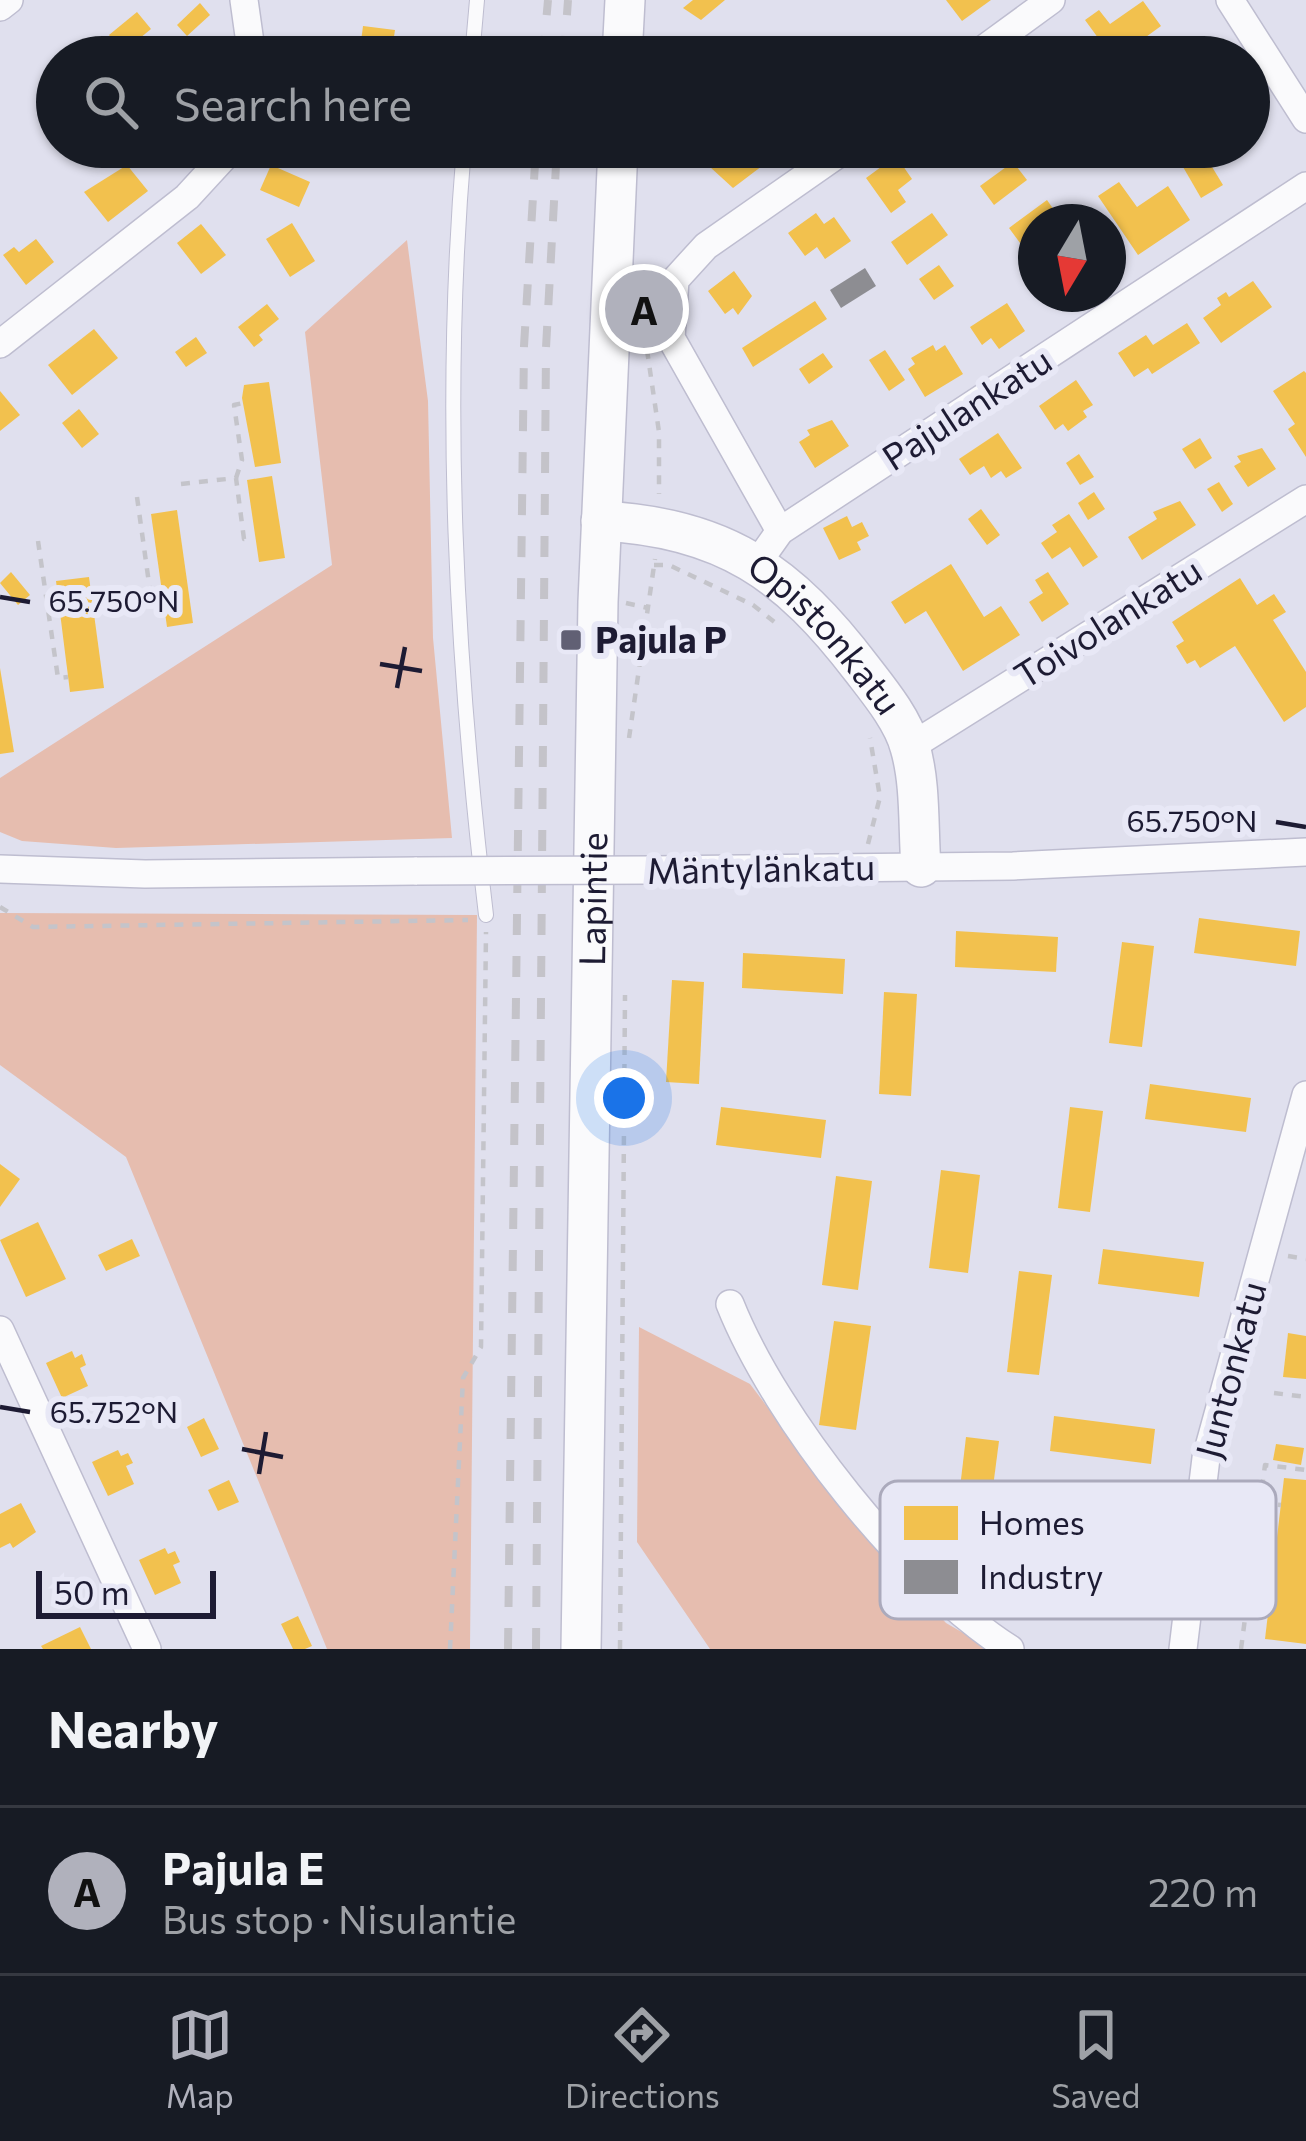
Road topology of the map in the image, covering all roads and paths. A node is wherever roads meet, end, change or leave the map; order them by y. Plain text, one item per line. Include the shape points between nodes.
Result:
1 (9, 0) edge
2 (244, 0) edge
3 (477, 0) edge
4 (625, 0) edge
5 (1051, 0) edge
6 (1229, 0) edge
7 (0, 7) edge
8 (249, 36) edge
9 (474, 36) edge
10 (623, 36) edge
11 (1002, 36) edge
12 (1252, 36) edge
13 (1270, 63) edge
14 (1306, 119) edge
15 (213, 168) edge
16 (462, 168) edge
17 (617, 168) edge
18 (818, 168) edge
19 (1306, 186) edge
20 (0, 344) edge
21 (243, 404) dead end
22 (249, 445) dead end
23 (240, 447) junction
24 (236, 478) junction
25 (181, 484) dead end
26 (137, 497) dead end
27 (1306, 500) edge
28 (601, 521) junction
29 (252, 538) dead end
30 (38, 541) dead end
31 (769, 547) junction
32 (57, 594) dead end
33 (46, 596) junction
34 (626, 603) dead end
35 (160, 604) dead end
36 (648, 608) junction
37 (61, 622) dead end
38 (50, 624) junction
39 (782, 628) dead end
40 (64, 648) dead end
41 (53, 650) junction
42 (68, 677) dead end
43 (868, 730) dead end
44 (910, 747) junction
45 (626, 757) dead end
46 (1306, 852) edge
47 (863, 853) dead end
48 (921, 867) junction
49 (0, 869) edge
50 (0, 907) edge
51 (486, 915) junction
52 (625, 979) dead end
53 (1306, 1095) edge
54 (730, 1304) dead end
55 (0, 1330) edge
56 (1274, 1393) dead end
57 (1306, 1396) edge
58 (1306, 1470) edge
59 (1201, 1481) edge
60 (1263, 1481) edge
61 (1276, 1505) edge
62 (1281, 1505) dead end
63 (880, 1524) edge
64 (971, 1619) edge
65 (1186, 1619) edge
66 (1244, 1619) edge
67 (147, 1649) edge
68 (450, 1649) edge
69 (580, 1649) edge
70 (620, 1649) edge
71 (1010, 1649) edge
72 (1183, 1649) edge
73 (1241, 1649) edge

1 - 7 street
2 - 8 street
3 - 9 lane
4 - 10 main road
5 - 11 street
6 - 12 street
13 - 14 street
15 - 20 street
16 - 51 lane via 453,547
17 - 28 main road, Lapintie
18 - 31 street via 706,246 672,294 671,338
19 - 31 street, Pajulankatu
21 - 23 path via 234,405
22 - 23 path
23 - 24 path
24 - 25 path
24 - 29 path via 244,539
26 - 35 path via 152,605
27 - 44 street, Toivolankatu
28 - 31 main road, Opistonkatu
28 - 69 main road, Lapintie
30 - 33 path
31 - 44 main road, Opistonkatu via 878,688
32 - 33 path
33 - 38 path
34 - 36 path
36 - 39 path via 654,565 669,565
36 - 45 path
37 - 38 path
38 - 41 path
40 - 41 path
41 - 42 path via 58,678
43 - 47 path via 880,797
44 - 48 main road, Opistonkatu
46 - 48 street, Mäntylänkatu
48 - 49 street, Mäntylänkatu, bridge
50 - 51 path via 33,927 464,922
51 - 68 path via 482,1347 463,1378
52 - 70 path
53 - 59 street, Juntonkatu
54 - 63 street via 769,1387
55 - 67 street
56 - 57 path
58 - 60 path via 1265,1465
61 - 62 path
64 - 71 street
65 - 72 street, Juntonkatu
66 - 73 path

